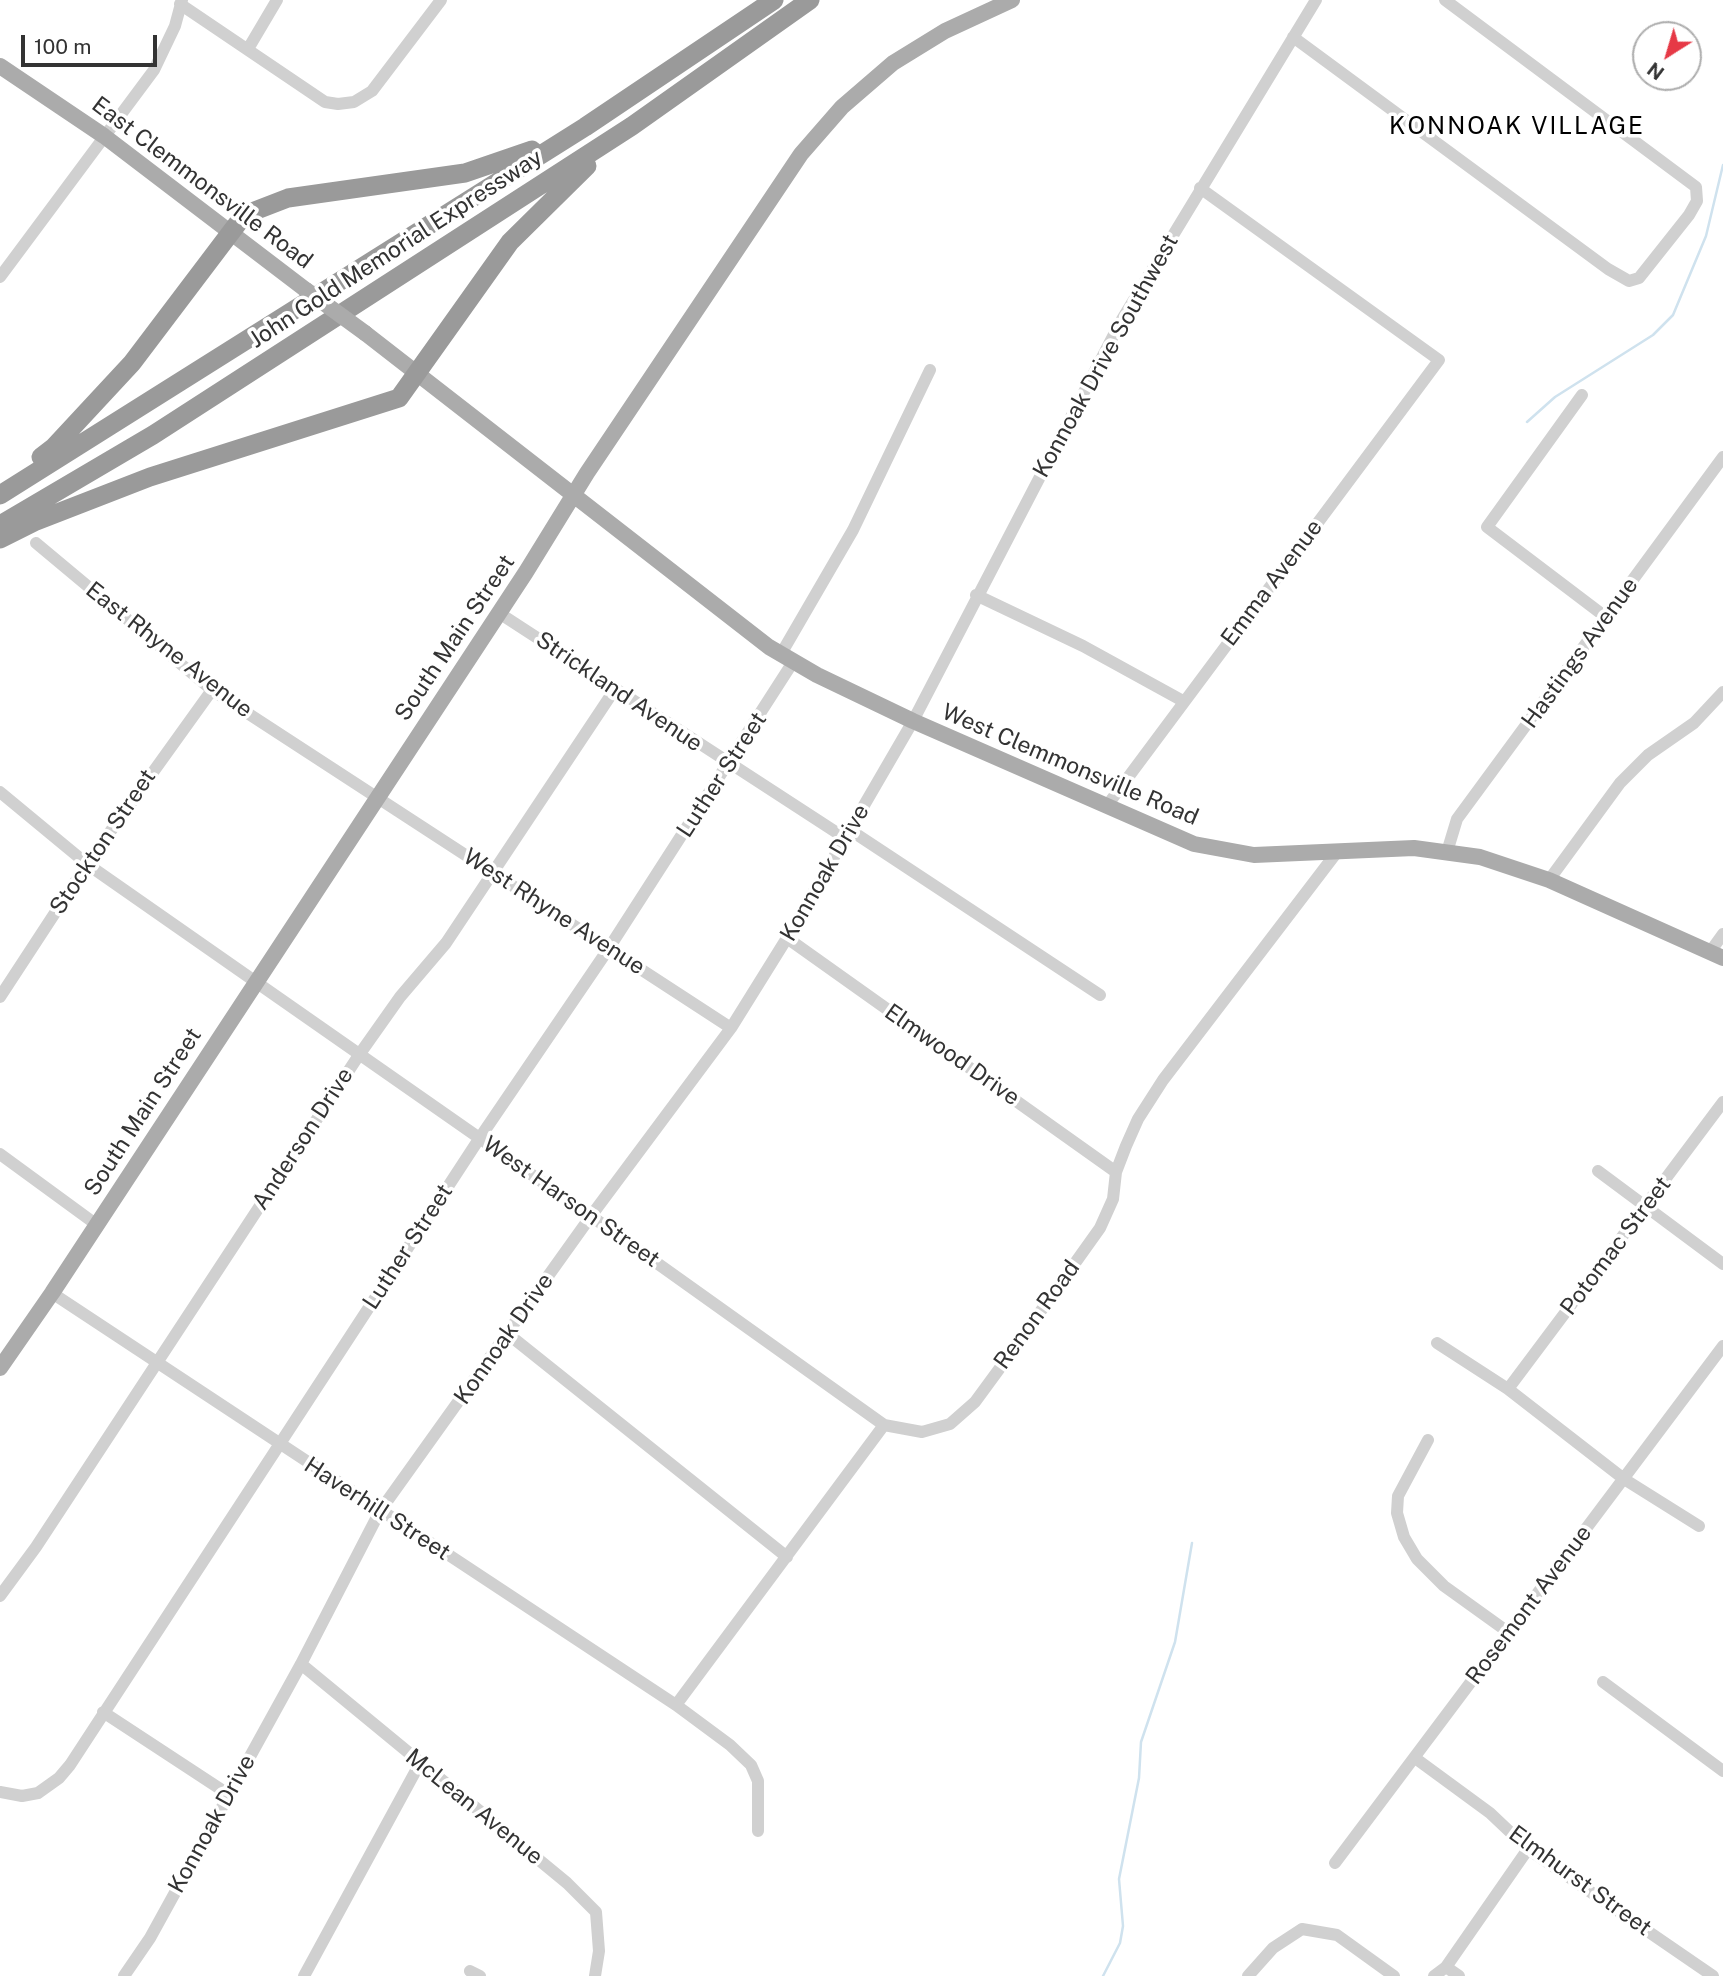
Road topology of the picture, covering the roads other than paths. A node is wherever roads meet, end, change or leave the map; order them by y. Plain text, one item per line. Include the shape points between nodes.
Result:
1 (277, 0) edge
2 (441, 0) edge
3 (774, 0) edge
4 (810, 0) edge
5 (1012, 0) edge
6 (1316, 0) edge
7 (1445, 0) edge
8 (181, 2) edge
9 (1293, 37) junction
10 (248, 49) junction
11 (0, 65) edge
12 (632, 126) junction
13 (585, 127) junction
14 (104, 136) junction
15 (1200, 188) junction
16 (230, 232) junction
17 (0, 277) edge
18 (930, 370) dead end
19 (417, 373) junction
20 (1582, 395) dead end
21 (1723, 457) edge
22 (0, 488) edge
23 (0, 495) edge
24 (573, 495) junction
25 (0, 525) edge
26 (0, 539) edge
27 (36, 543) dead end
28 (976, 595) junction
29 (499, 613) junction
30 (1607, 618) junction
31 (787, 658) junction
32 (615, 689) junction
33 (212, 690) junction
34 (1723, 692) edge
35 (1183, 701) junction
36 (913, 721) junction
37 (729, 765) junction
38 (0, 792) edge
39 (376, 797) junction
40 (1106, 807) junction
41 (848, 834) junction
42 (1337, 852) junction
43 (1447, 852) junction
44 (87, 864) junction
45 (494, 873) junction
46 (1549, 880) junction
47 (1723, 934) edge
48 (787, 938) junction
49 (609, 948) junction
50 (1717, 955) edge
51 (257, 981) junction
52 (1100, 995) dead end
53 (0, 998) edge
54 (731, 1028) junction
55 (359, 1055) junction
56 (1723, 1102) edge
57 (479, 1139) junction
58 (0, 1154) edge
59 (1598, 1171) dead end
60 (1116, 1172) junction
61 (1645, 1207) junction
62 (591, 1216) junction
63 (97, 1225) junction
64 (1723, 1264) edge
65 (52, 1293) junction
66 (508, 1334) junction
67 (1437, 1343) dead end
68 (1723, 1346) edge
69 (156, 1364) junction
70 (0, 1368) edge
71 (1508, 1389) junction
72 (884, 1424) junction
73 (1428, 1440) dead end
74 (278, 1445) junction
75 (1624, 1479) junction
76 (380, 1511) junction
77 (1699, 1526) dead end
78 (787, 1557) junction
79 (0, 1596) edge
80 (1508, 1632) junction
81 (301, 1664) junction
82 (1603, 1682) dead end
83 (676, 1705) junction
84 (103, 1712) junction
85 (1415, 1758) junction
86 (420, 1763) junction
87 (1723, 1770) edge
88 (0, 1792) edge
89 (228, 1794) junction
90 (758, 1830) dead end
91 (1528, 1849) junction
92 (1335, 1863) dead end
93 (1446, 1967) junction
94 (124, 1976) edge
95 (304, 1976) edge
96 (595, 1976) edge
97 (1248, 1976) edge
98 (1394, 1976) edge
99 (1434, 1976) edge
100 (1459, 1976) edge
101 (1713, 1976) edge

1 - 10 street
2 - 10 street via 372,91 354,102 325,102
3 - 13 highway, John Gold Memorial Expressway
4 - 12 highway, John Gold Memorial Expressway
5 - 24 main road, South Main Street via 902,57 831,118 742,239
6 - 9 street, Konnoak Drive Southwest
7 - 9 street via 1696,187 1698,201 1639,278 1629,281 1613,273
8 - 10 street
8 - 14 street via 154,70
9 - 15 street, Konnoak Drive Southwest
11 - 14 main road, East Clemmonsville Road
12 - 19 highway via 510,242
12 - 25 highway, John Gold Memorial Expressway via 153,435
13 - 16 highway via 465,173 288,198 244,215
13 - 23 highway, John Gold Memorial Expressway
14 - 16 main road, East Clemmonsville Road
14 - 17 street
15 - 28 street, Konnoak Drive Southwest via 1121,321
15 - 35 street, Emma Avenue via 1439,360
16 - 19 main road, East Clemmonsville Road, bridge
16 - 22 highway via 132,363 54,447
18 - 31 street, Luther Street
19 - 24 main road, East Clemmonsville Road
19 - 26 highway via 391,403 349,412 150,477
20 - 30 street via 1487,527
21 - 30 street, Hastings Avenue
24 - 29 main road, South Main Street
24 - 31 main road, West Clemmonsville Road
27 - 33 street, East Rhyne Avenue
28 - 35 street
28 - 36 street, Konnoak Drive Southwest
29 - 32 street, Strickland Avenue
29 - 39 main road, South Main Street
30 - 43 street, Hastings Avenue via 1457,819
31 - 36 main road, West Clemmonsville Road
31 - 37 street, Luther Street
32 - 37 street, Strickland Avenue
32 - 45 street, Anderson Drive
33 - 39 street, East Rhyne Avenue
33 - 44 street, Stockton Street
34 - 46 street via 1694,723 1648,755 1620,783
35 - 40 street, Emma Avenue
36 - 40 main road, West Clemmonsville Road
36 - 41 street, Konnoak Drive
37 - 41 street, Strickland Avenue
37 - 49 street, Luther Street
38 - 44 street, West Harson Street
39 - 45 street, West Rhyne Avenue
39 - 51 main road, South Main Street
40 - 42 main road, West Clemmonsville Road via 1165,834 1216,850 1254,855
41 - 48 street, Konnoak Drive
41 - 52 street, Strickland Avenue
42 - 43 main road, West Clemmonsville Road via 1414,848
42 - 60 street, Renon Road via 1163,1080 1138,1119
43 - 46 main road, West Clemmonsville Road via 1500,862
44 - 51 street, West Harson Street
44 - 53 street, Stockton Street
45 - 49 street, West Rhyne Avenue
45 - 55 street, Anderson Drive
46 - 50 main road, West Clemmonsville Road
47 - 50 street
48 - 54 street, Konnoak Drive
48 - 60 street, Elmwood Drive
49 - 54 street, West Rhyne Avenue
49 - 57 street, Luther Street
51 - 55 street, West Harson Street
51 - 63 main road, South Main Street
54 - 62 street, Konnoak Drive
55 - 57 street, West Harson Street
55 - 69 street, Anderson Drive
56 - 61 street, Potomac Street
57 - 62 street, West Harson Street
57 - 74 street, Luther Street
58 - 63 street
59 - 61 street
60 - 72 street, Renon Road via 1113,1199 1100,1228 975,1402 950,1424 922,1432
61 - 64 street
61 - 71 street, Potomac Street
62 - 66 street, Konnoak Drive
62 - 72 street, West Harson Street
63 - 65 main road, South Main Street
65 - 69 street, Haverhill Street
65 - 70 main road, South Main Street
66 - 76 street, Konnoak Drive
66 - 78 street
67 - 71 street
68 - 75 street, Rosemont Avenue
69 - 74 street, Haverhill Street
69 - 79 street, Anderson Drive
71 - 75 street
72 - 78 street
73 - 80 street via 1398,1496 1404,1537 1436,1578
74 - 76 street, Haverhill Street
74 - 84 street, Luther Street
75 - 77 street
75 - 80 street, Rosemont Avenue
76 - 81 street, Konnoak Drive
76 - 83 street, Haverhill Street
78 - 83 street
80 - 85 street, Rosemont Avenue
81 - 86 street, McLean Avenue
81 - 89 street, Konnoak Drive
82 - 87 street
83 - 90 street, Haverhill Street via 745,1759 755,1773 760,1793
84 - 88 street, Luther Street via 69,1765 49,1786 22,1796
84 - 89 street
85 - 91 street, Elmhurst Street via 1490,1813
85 - 92 street, Rosemont Avenue
86 - 95 street
86 - 96 street, McLean Avenue via 565,1881 596,1912 599,1951
89 - 94 street, Konnoak Drive via 150,1938
91 - 93 street
91 - 101 street, Elmhurst Street
93 - 99 street
93 - 100 street
97 - 98 street via 1273,1948 1302,1929 1336,1936

